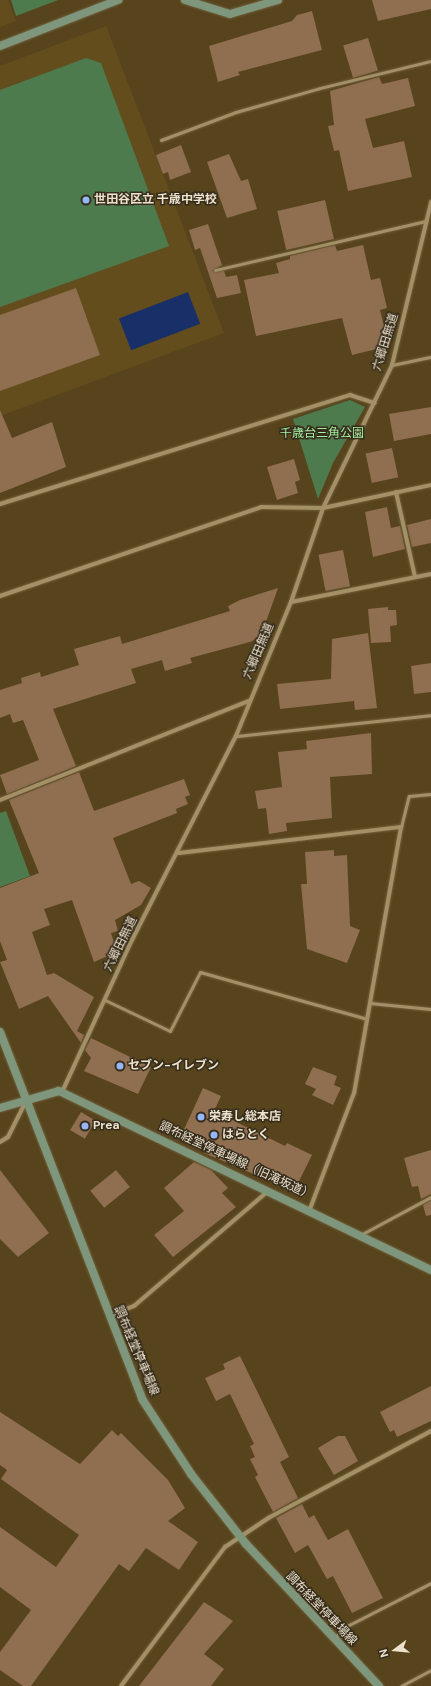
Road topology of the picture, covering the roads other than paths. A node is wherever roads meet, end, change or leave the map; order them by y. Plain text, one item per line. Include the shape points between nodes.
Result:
1 (118, 0) edge
2 (185, 0) edge
3 (278, 0) edge
4 (0, 46) edge
5 (431, 61) edge
6 (161, 140) dead end
7 (431, 202) edge
8 (426, 221) junction
9 (215, 270) dead end
10 (431, 357) edge
11 (392, 365) junction
12 (375, 403) junction
13 (431, 485) edge
14 (396, 492) junction
15 (0, 504) edge
16 (323, 508) junction
17 (431, 574) edge
18 (415, 577) junction
19 (0, 596) edge
20 (291, 602) junction
21 (249, 701) junction
22 (431, 715) edge
23 (236, 736) junction
24 (431, 794) edge
25 (0, 800) edge
26 (401, 827) junction
27 (179, 853) junction
28 (105, 1000) junction
29 (370, 1003) junction
30 (431, 1009) edge
31 (367, 1019) junction
32 (0, 1032) edge
33 (62, 1092) junction
34 (27, 1098) junction
35 (0, 1108) edge
36 (0, 1142) edge
37 (269, 1190) junction
38 (431, 1197) edge
39 (310, 1210) junction
40 (362, 1234) junction
41 (431, 1270) edge
42 (107, 1316) junction
43 (431, 1431) edge
44 (240, 1536) junction
45 (431, 1583) edge
46 (334, 1639) junction
47 (431, 1670) edge
48 (121, 1686) edge
49 (379, 1686) edge
50 (401, 1686) edge

1 - 4 main road
2 - 3 main road via 230,14
5 - 6 lane via 312,90 236,112
7 - 8 street, 六郷田無道
8 - 9 lane
8 - 11 street, 六郷田無道
10 - 11 lane
11 - 12 street, 六郷田無道
12 - 15 street via 350,395
12 - 16 street, 六郷田無道
13 - 14 street
14 - 16 street
14 - 18 street
16 - 19 street via 261,507
16 - 20 street, 六郷田無道
17 - 18 street
18 - 20 street
20 - 21 street, 六郷田無道
21 - 23 street, 六郷田無道
21 - 25 street
22 - 23 lane
23 - 27 street, 六郷田無道
24 - 26 lane via 409,796
26 - 27 street
26 - 29 street
27 - 28 street, 六郷田無道
28 - 31 lane via 170,1031 200,972
28 - 33 street, 六郷田無道
29 - 30 lane
29 - 31 street
31 - 39 street via 354,1094
32 - 34 main road, 調布経堂停車場線
33 - 34 main road, 調布経堂停車場線（旧滝坂道） via 52,1090
33 - 37 main road, 調布経堂停車場線（旧滝坂道）
34 - 35 main road, 調布経堂停車場線（旧滝坂道）
34 - 36 street via 8,1137
34 - 42 main road, 調布経堂停車場線
37 - 39 main road, 調布経堂停車場線（旧滝坂道）
37 - 42 street via 134,1306
38 - 40 lane
39 - 40 main road, 調布経堂停車場線（旧滝坂道）
40 - 41 main road, 調布経堂停車場線（旧滝坂道）
42 - 44 main road, 調布経堂停車場線 via 130,1374 154,1420 191,1474
43 - 44 street
44 - 46 main road, 調布経堂停車場線
44 - 48 street via 210,1564
45 - 46 lane via 348,1626
46 - 49 main road, 調布経堂停車場線
47 - 50 lane

